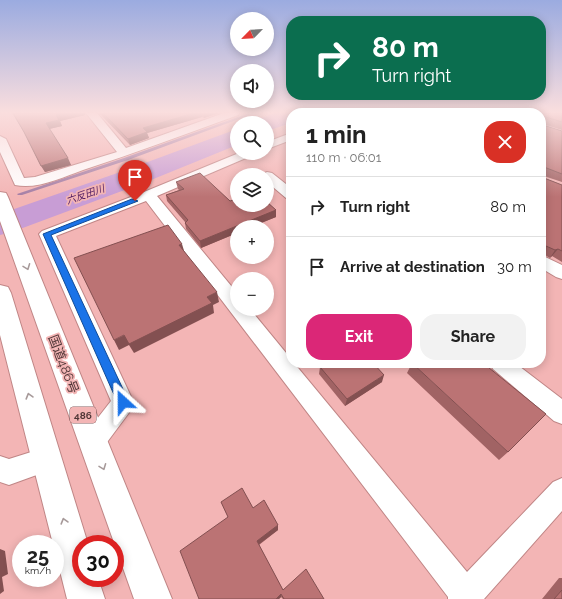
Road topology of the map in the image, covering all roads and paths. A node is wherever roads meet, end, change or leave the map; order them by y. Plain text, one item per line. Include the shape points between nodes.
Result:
1 (1, 141) edge
2 (115, 141) edge
3 (157, 141) edge
4 (124, 153) junction
5 (256, 166) edge
6 (286, 191) edge
7 (149, 195) junction
8 (6, 212) edge
9 (0, 293) edge
10 (230, 297) edge
11 (244, 316) edge
12 (506, 368) edge
13 (562, 413) edge
14 (94, 441) junction
15 (47, 459) junction
16 (0, 469) edge
17 (562, 491) edge
18 (466, 598) edge
19 (86, 599) edge
20 (153, 599) edge

1 - 4 street via 20,182 36,181
2 - 4 street
3 - 4 street
5 - 6 street
5 - 7 street
7 - 10 street
7 - 14 street via 47,234 123,402
8 -> 14 highway, 国道486号 / 486
15 -> 9 highway
11 - 18 street
12 - 13 street
14 -> 20 highway, 国道486号 / 486
15 - 16 street via 9,472
19 -> 15 highway
17 - 18 street

